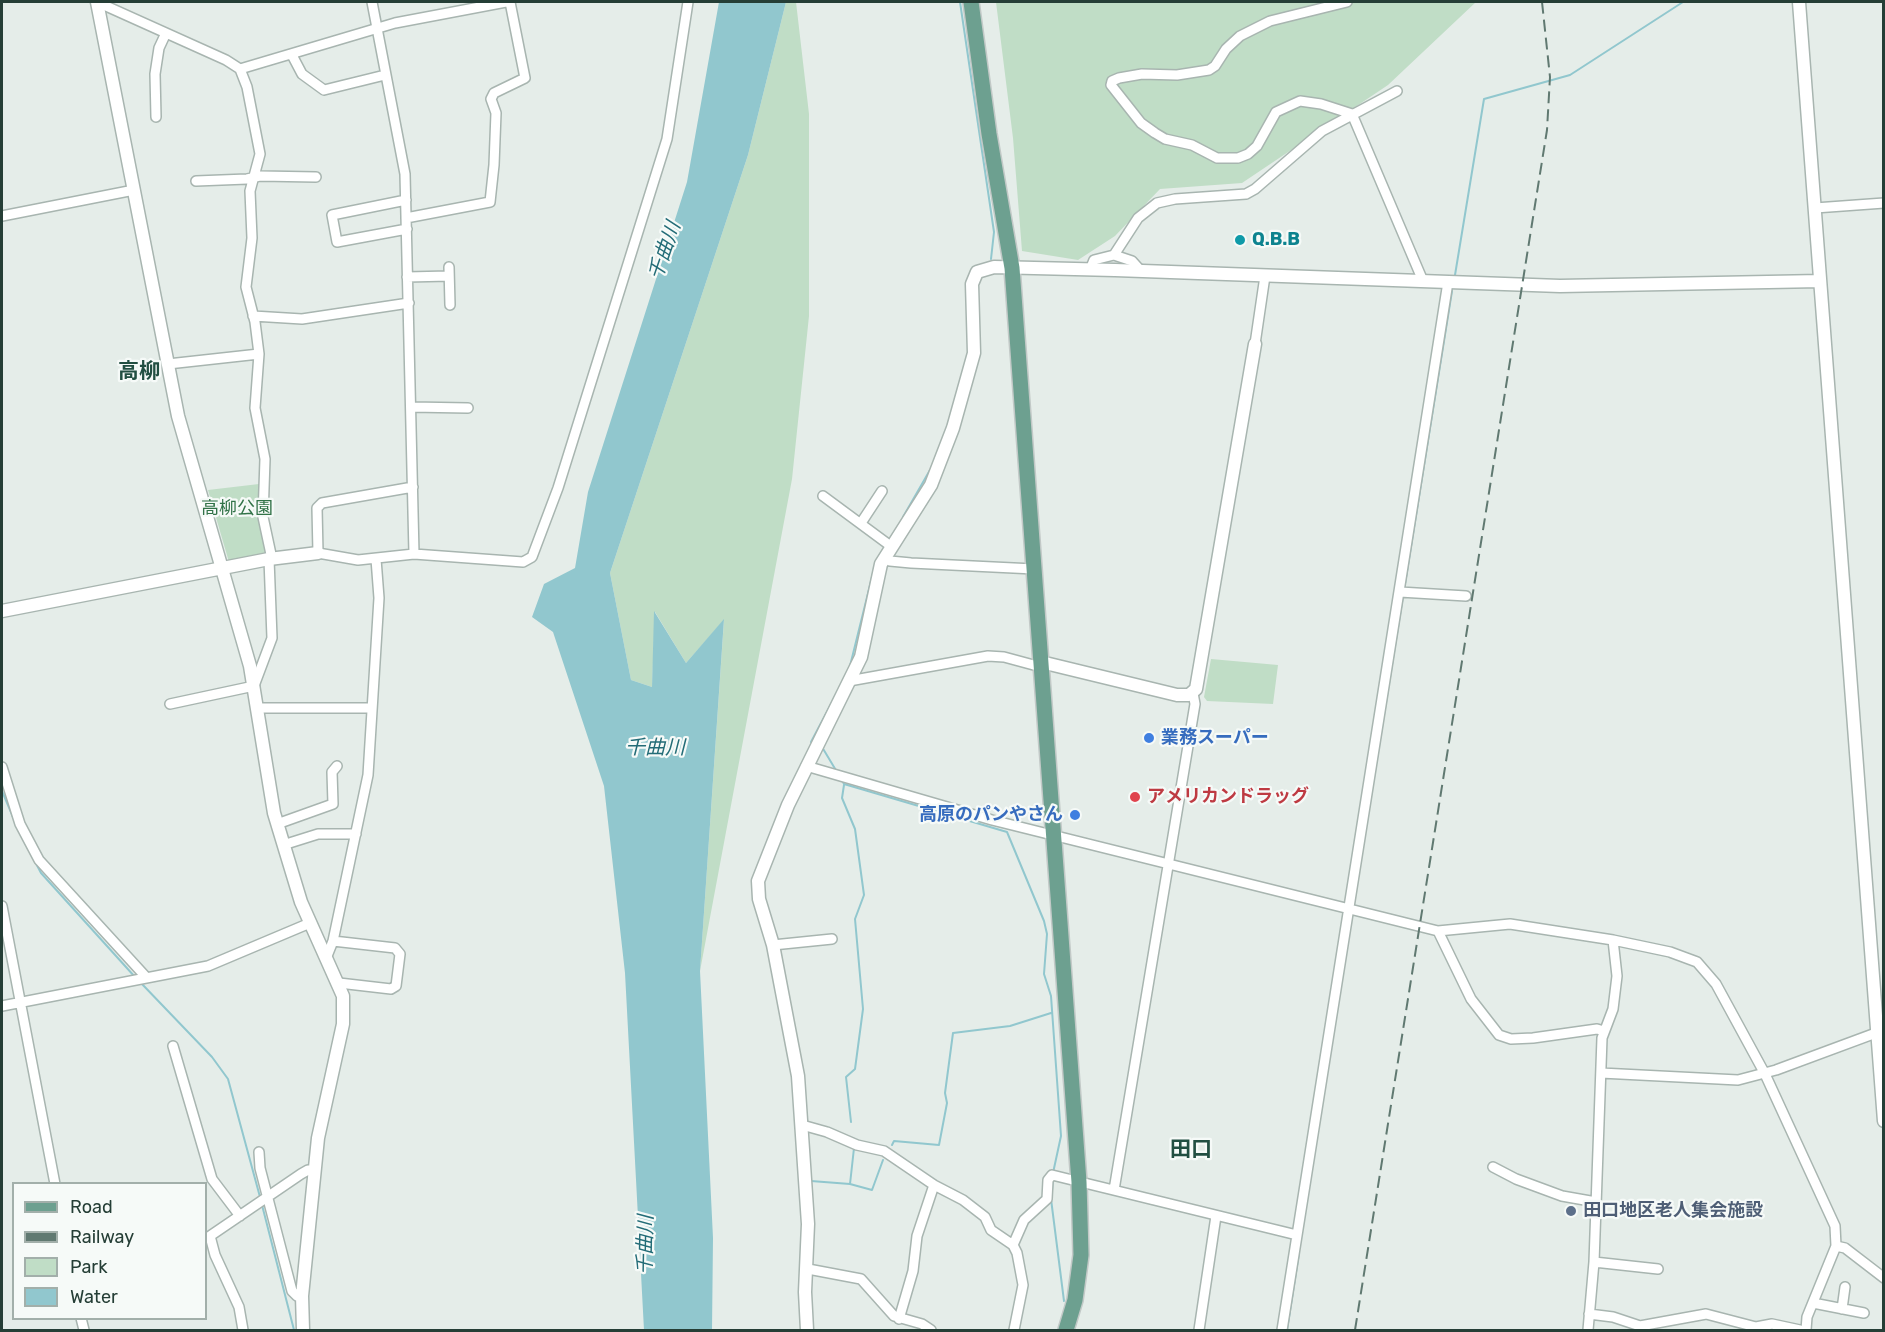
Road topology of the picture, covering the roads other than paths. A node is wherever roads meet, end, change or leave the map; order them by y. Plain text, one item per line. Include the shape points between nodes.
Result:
1 (97, 2) edge
2 (372, 2) edge
3 (508, 2) edge
4 (688, 2) edge
5 (971, 2) edge
6 (1347, 2) edge
7 (1799, 2) edge
8 (377, 28) junction
9 (166, 33) junction
10 (292, 55) junction
11 (240, 69) junction
12 (385, 75) junction
13 (1397, 91) dead end
14 (1352, 114) junction
15 (156, 117) dead end
16 (316, 177) dead end
17 (253, 178) junction
18 (196, 181) dead end
19 (134, 190) junction
20 (406, 200) junction
21 (1884, 203) edge
22 (1815, 208) junction
23 (2, 216) edge
24 (406, 218) junction
25 (407, 230) junction
26 (1114, 255) junction
27 (1012, 268) junction
28 (1090, 270) junction
29 (1141, 271) junction
30 (1265, 276) junction
31 (407, 277) junction
32 (1820, 280) junction
33 (1423, 281) junction
34 (1448, 282) junction
35 (409, 303) junction
36 (450, 305) dead end
37 (253, 316) junction
38 (1255, 344) joint
39 (259, 354) junction
40 (168, 364) junction
41 (411, 407) junction
42 (468, 408) dead end
43 (412, 487) junction
44 (882, 491) dead end
45 (823, 496) dead end
46 (861, 523) junction
47 (888, 552) junction
48 (318, 553) junction
49 (414, 554) junction
50 (270, 559) junction
51 (376, 559) junction
52 (222, 568) junction
53 (1034, 569) junction
54 (1402, 592) junction
55 (1466, 596) dead end
56 (2, 611) edge
57 (1041, 664) junction
58 (849, 681) junction
59 (254, 686) junction
60 (1193, 693) junction
61 (170, 704) dead end
62 (258, 708) junction
63 (372, 708) junction
64 (337, 766) dead end
65 (806, 766) junction
66 (2, 767) edge
67 (277, 824) junction
68 (356, 834) junction
69 (1054, 836) junction
70 (283, 845) junction
71 (1168, 864) junction
72 (2, 906) edge
73 (1348, 908) junction
74 (310, 923) junction
75 (1438, 931) junction
76 (832, 939) dead end
77 (1613, 940) junction
78 (333, 941) junction
79 (773, 945) junction
80 (327, 956) junction
81 (140, 978) junction
82 (339, 983) junction
83 (20, 1002) junction
84 (2, 1006) edge
85 (1604, 1031) junction
86 (1880, 1032) edge
87 (173, 1046) dead end
88 (1601, 1074) junction
89 (1765, 1074) junction
90 (1884, 1121) edge
91 (802, 1125) junction
92 (259, 1152) dead end
93 (1493, 1167) dead end
94 (315, 1171) junction
95 (55, 1182) edge
96 (1079, 1182) junction
97 (934, 1185) junction
98 (1114, 1190) junction
99 (264, 1201) junction
100 (1596, 1202) junction
101 (240, 1216) junction
102 (1216, 1216) junction
103 (1297, 1235) junction
104 (1013, 1245) junction
105 (1836, 1246) junction
106 (1594, 1262) junction
107 (807, 1269) junction
108 (1658, 1269) dead end
109 (1884, 1278) edge
110 (1845, 1287) dead end
111 (302, 1296) junction
112 (1813, 1303) junction
113 (1842, 1309) junction
114 (1864, 1313) dead end
115 (1589, 1314) junction
116 (899, 1319) junction
117 (243, 1330) edge
118 (303, 1330) edge
119 (807, 1330) edge
120 (931, 1330) edge
121 (1014, 1330) edge
122 (1066, 1330) edge
123 (1198, 1330) edge
124 (1282, 1330) edge
125 (1588, 1330) edge
126 (1800, 1330) edge
127 (1806, 1330) edge

1 - 9 street
1 - 19 street
2 - 8 street
3 - 8 street
3 - 24 street via 525,78 494,93 491,99 496,113 490,202
4 - 49 street via 667,139 558,488 532,557 523,562
5 - 27 main road
6 - 14 street via 1270,21 1240,36 1209,70 1177,75 1142,74 1119,78 1111,86 1141,123 1155,133 1217,158 1248,154 1257,146 1276,112 1300,101
7 - 22 street
8 - 10 street
8 - 12 street
9 - 11 street
9 - 15 street via 155,74
10 - 11 street
10 - 12 street via 302,74 324,90
11 - 17 street via 260,154
12 - 20 street via 405,174
13 - 14 street
14 - 26 street via 1322,131 1246,194 1157,203 1138,218
14 - 33 street
16 - 17 street
17 - 18 street
17 - 37 street via 246,287
19 - 23 street
19 - 40 street
20 - 24 street
20 - 25 street via 332,215 337,242
21 - 22 street
22 - 32 street
24 - 25 street
25 - 31 street
26 - 28 street via 1094,260
26 - 29 street via 1137,265
27 - 28 street
27 - 47 street via 988,268 973,276 974,353 953,428 931,485
27 - 53 main road
28 - 29 street
29 - 30 street
30 - 33 street
30 - 38 street
31 - 35 street
31 - 36 street via 449,271
32 - 34 street via 1610,286
32 - 86 street
33 - 34 street
34 - 54 street
35 - 37 street via 302,319
35 - 41 street
37 - 39 street
38 - 60 street
39 - 40 street
39 - 50 street via 255,408 266,459 263,517
40 - 52 street via 178,416
41 - 42 street
41 - 43 street
43 - 48 street via 322,503 317,508
43 - 49 street
44 - 46 street
45 - 46 street
46 - 47 street
47 - 53 street via 890,561
47 - 58 street via 875,584 861,657
48 - 50 street
48 - 51 street
49 - 51 street
50 - 52 street
50 - 59 street via 272,638
51 - 63 street via 379,598
52 - 56 street
52 - 59 street
53 - 57 main road
54 - 55 street
54 - 73 street
57 - 58 street via 988,656
57 - 60 street via 1177,695
57 - 69 main road
58 - 65 street
59 - 61 street
59 - 62 street
60 - 71 street via 1195,704
62 - 63 street
62 - 67 street
63 - 68 street via 368,775
64 - 67 street via 332,772 333,804
65 - 69 street
65 - 79 street via 758,881 760,905
66 - 81 street via 20,824 39,860
67 - 70 street
68 - 70 street via 318,834
68 - 78 street
69 - 71 street
69 - 96 main road
70 - 74 street
71 - 73 street
71 - 98 street
72 - 83 street
73 - 75 street
73 - 103 street
74 - 80 street
74 - 81 street via 208,966
75 - 77 street via 1510,924
75 - 85 street via 1471,999 1499,1035 1511,1039
76 - 79 street
77 - 85 street via 1616,993
77 - 89 street via 1679,954 1704,968
78 - 80 street
78 - 82 street via 395,948 400,954 396,986 391,990
79 - 91 street via 798,1076
80 - 82 street
81 - 83 street
82 - 94 street via 344,1015 327,1087
83 - 84 street
83 - 95 street
85 - 88 street
86 - 89 street
86 - 90 street
87 - 101 street via 212,1179
88 - 89 street via 1731,1080
88 - 100 street
89 - 105 street via 1835,1226
91 - 97 street via 884,1151
91 - 107 street
92 - 99 street
93 - 100 street via 1562,1196
94 - 99 street via 301,1174
94 - 111 street
96 - 98 street
96 - 104 street via 1053,1176 1048,1180 1047,1199 1024,1220
96 - 122 main road via 1080,1264
97 - 104 street via 963,1200 985,1217 991,1230
97 - 116 street via 917,1236 913,1271
98 - 102 street
99 - 101 street
99 - 111 street via 292,1292
100 - 106 street
101 - 117 street via 209,1240 239,1307
102 - 103 street
102 - 123 street
103 - 124 street
104 - 121 street via 1023,1285
105 - 109 street via 1845,1248
105 - 112 street
106 - 108 street
106 - 115 street
107 - 116 street via 861,1279
107 - 119 street
110 - 113 street
111 - 118 street
112 - 113 street
112 - 127 street
113 - 114 street
115 - 125 street
115 - 126 street via 1640,1326 1706,1314 1756,1327 1772,1324
116 - 120 street

